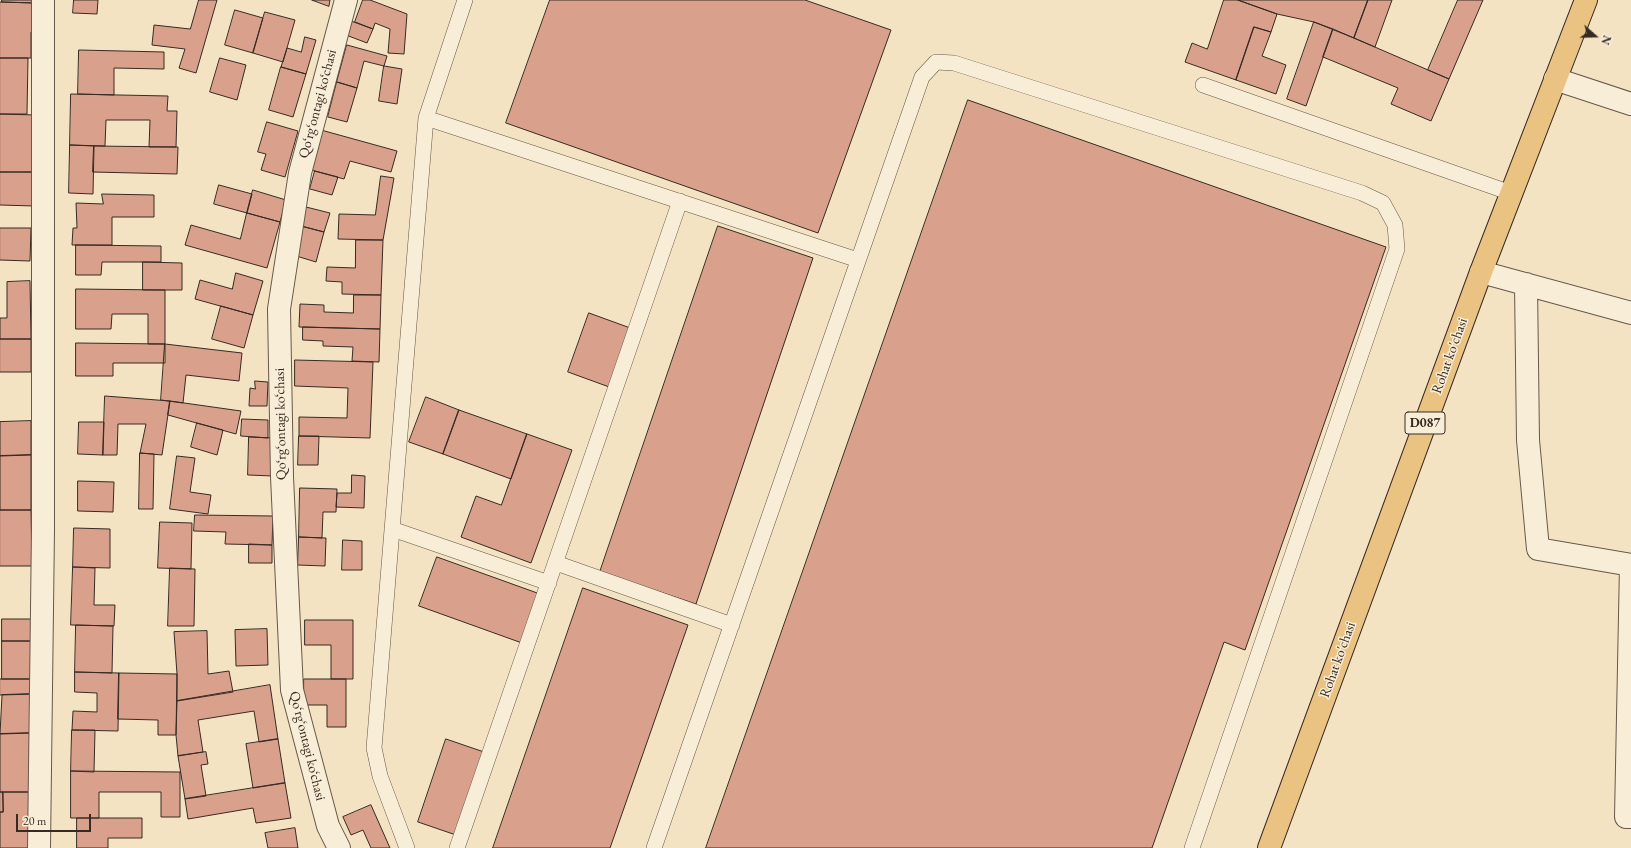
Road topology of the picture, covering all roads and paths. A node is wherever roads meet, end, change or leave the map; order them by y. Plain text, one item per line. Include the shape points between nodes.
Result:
1 (43, 0) edge
2 (346, 0) edge
3 (465, 0) edge
4 (1586, 0) edge
5 (1555, 78) junction
6 (1203, 85) dead end
7 (1631, 104) edge
8 (426, 118) junction
9 (1511, 193) junction
10 (680, 201) junction
11 (858, 260) junction
12 (1481, 272) junction
13 (1526, 284) junction
14 (1631, 313) edge
15 (392, 529) junction
16 (556, 563) junction
17 (549, 583) junction
18 (732, 625) junction
19 (1631, 817) edge
20 (39, 848) edge
21 (339, 848) edge
22 (407, 848) edge
23 (457, 848) edge
24 (654, 848) edge
25 (1192, 848) edge
26 (1269, 848) edge

1 - 20 street via 43,529
2 - 21 street, Qo‘rg‘ontagi ko‘chasi via 300,173 279,309 282,477 292,690 328,826
3 - 8 lane
4 - 5 main road, Rohat ko'chasi / D087
5 - 7 street
5 - 9 main road, Rohat ko'chasi / D087
6 - 9 lane
8 - 10 lane
8 - 15 lane
9 - 12 main road, Rohat ko'chasi / D087
10 - 11 lane
10 - 16 lane
11 - 18 lane
11 - 25 lane via 922,77 936,62 954,63 1362,193 1383,203 1394,225 1397,249
12 - 13 street
12 - 26 main road, Rohat ko'chasi / D087
13 - 14 street
13 - 19 street via 1528,440 1538,549 1631,565 1626,817
15 - 17 lane
15 - 22 lane via 374,748 380,776
16 - 17 lane
16 - 18 lane
17 - 23 lane
18 - 24 lane

